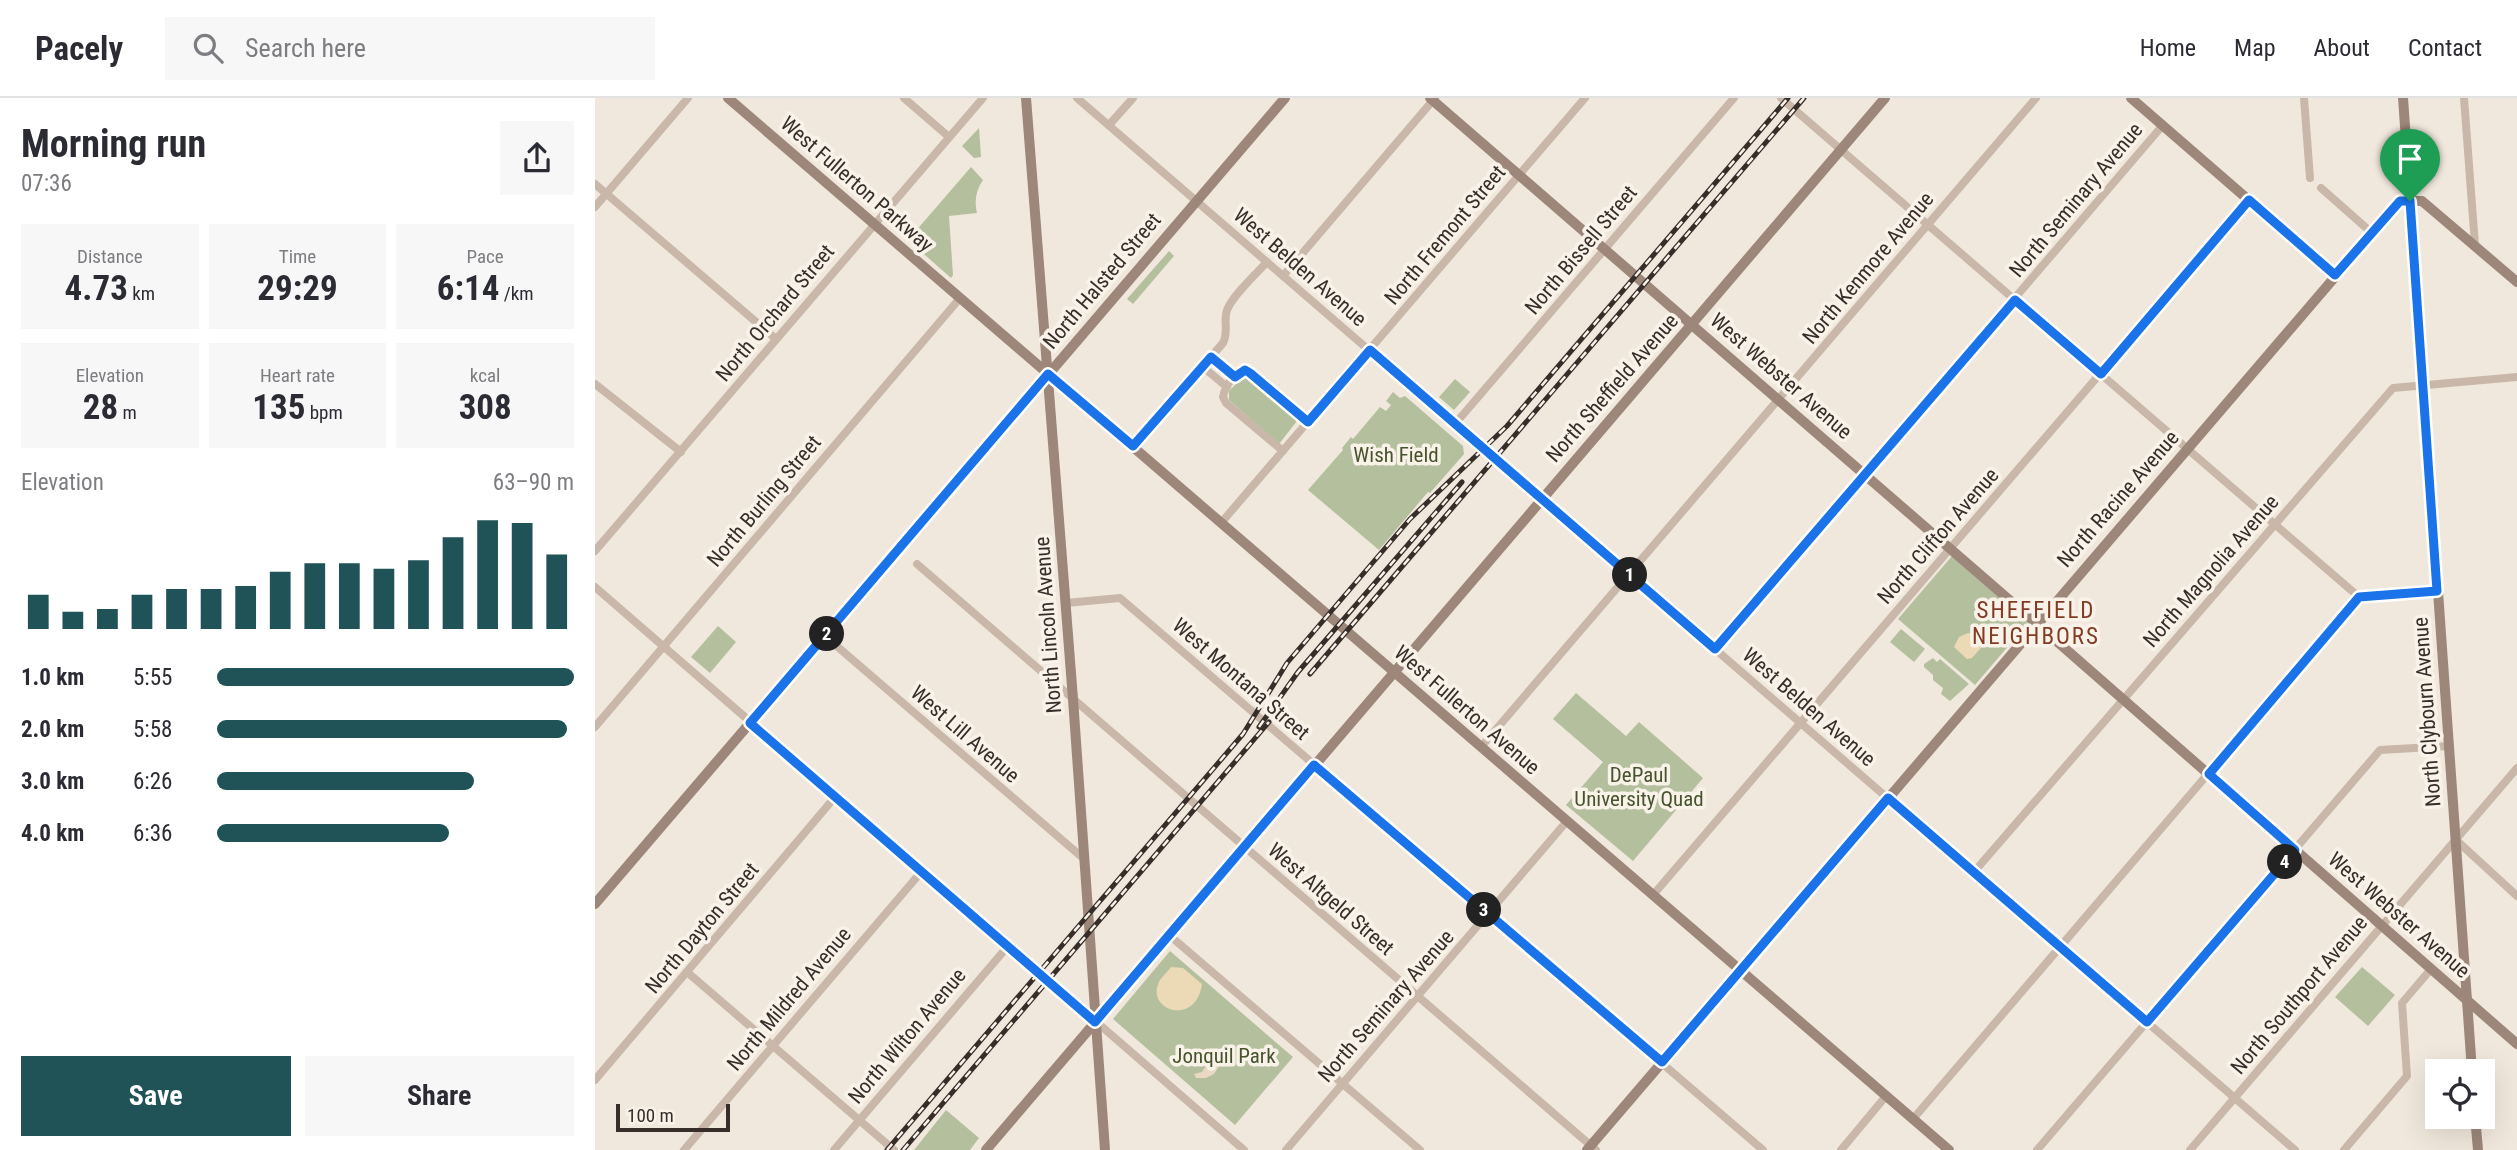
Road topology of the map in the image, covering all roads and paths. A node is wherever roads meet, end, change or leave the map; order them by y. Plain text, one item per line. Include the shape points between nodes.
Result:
1 (688, 98) edge
2 (728, 98) edge
3 (904, 98) edge
4 (983, 98) edge
5 (1026, 98) edge
6 (1077, 98) edge
7 (1133, 98) edge
8 (1285, 98) edge
9 (1585, 98) edge
10 (1734, 98) edge
11 (1781, 98) edge
12 (1885, 98) edge
13 (2036, 98) edge
14 (2304, 98) edge
15 (2403, 98) edge
16 (2464, 98) edge
17 (1433, 99) edge
18 (2135, 99) edge
19 (1109, 125) junction
20 (2163, 125) junction
21 (949, 137) junction
22 (1841, 150) junction
23 (1519, 175) junction
24 (2310, 178) dead end
25 (595, 184) edge
26 (2321, 188) dead end
27 (606, 194) junction
28 (2249, 200) junction
29 (1196, 201) junction
30 (2410, 201) junction
31 (595, 207) edge
32 (1928, 224) junction
33 (875, 225) junction
34 (2372, 233) junction
35 (2475, 245) junction
36 (1605, 249) junction
37 (1267, 262) junction
38 (2335, 275) junction
39 (1283, 276) junction
40 (2517, 282) edge
41 (960, 298) junction
42 (2015, 300) junction
43 (1692, 324) junction
44 (776, 340) junction
45 (1370, 350) junction
46 (1211, 357) junction
47 (1203, 367) junction
48 (1048, 374) junction
49 (2101, 374) junction
50 (1235, 377) junction
51 (2517, 377) edge
52 (595, 384) edge
53 (2423, 385) junction
54 (1227, 387) junction
55 (1778, 399) junction
56 (1308, 422) junction
57 (1455, 424) junction
58 (1133, 446) junction
59 (2187, 448) junction
60 (1283, 451) junction
61 (681, 452) junction
62 (1864, 474) junction
63 (1542, 499) junction
64 (1221, 523) junction
65 (2275, 524) junction
66 (1951, 549) junction
67 (595, 551) edge
68 (917, 564) dead end
69 (1629, 574) junction
70 (595, 587) edge
71 (2437, 591) junction
72 (2359, 597) junction
73 (1066, 603) junction
74 (2037, 624) junction
75 (825, 636) junction
76 (664, 647) junction
77 (1715, 649) junction
78 (1393, 671) junction
79 (1073, 699) junction
80 (2123, 699) junction
81 (750, 723) junction
82 (1801, 723) junction
83 (595, 727) edge
84 (2449, 746) junction
85 (1481, 747) junction
86 (1314, 765) junction
87 (2517, 768) edge
88 (2209, 774) junction
89 (835, 797) junction
90 (1888, 798) junction
91 (1567, 821) junction
92 (2455, 839) junction
93 (1244, 846) junction
94 (2295, 850) junction
95 (1083, 858) junction
96 (922, 872) junction
97 (1973, 872) junction
98 (1653, 895) junction
99 (2517, 895) edge
100 (595, 904) edge
101 (1488, 914) junction
102 (2381, 925) junction
103 (1170, 935) junction
104 (1008, 946) junction
105 (2061, 948) junction
106 (2431, 969) junction
107 (1741, 970) junction
108 (687, 972) junction
109 (1417, 996) junction
110 (2465, 999) junction
111 (1095, 1022) junction
112 (2147, 1022) junction
113 (2517, 1044) edge
114 (773, 1046) junction
115 (2471, 1059) edge
116 (1662, 1062) junction
117 (595, 1080) edge
118 (1343, 1083) junction
119 (1887, 1096) junction
120 (2235, 1097) junction
121 (1913, 1119) junction
122 (859, 1120) junction
123 (2476, 1129) edge
124 (1591, 1148) edge
125 (684, 1150) edge
126 (834, 1150) edge
127 (894, 1150) edge
128 (986, 1150) edge
129 (1105, 1150) edge
130 (1244, 1150) edge
131 (1286, 1150) edge
132 (1420, 1150) edge
133 (1763, 1150) edge
134 (1841, 1150) edge
135 (1949, 1150) edge
136 (2038, 1150) edge
137 (2190, 1150) edge
138 (2295, 1150) edge
139 (2344, 1150) edge
140 (2478, 1150) edge

1 - 27 street
2 - 33 main road, West Fullerton Parkway
3 - 21 street
4 - 21 street, North Orchard Street
5 - 48 main road, North Lincoln Avenue
6 - 19 street, West Belden Avenue
7 - 19 street
8 - 29 main road, North Halsted Street
9 - 23 street, North Fremont Street
10 - 36 street, North Bissell Street
11 - 22 street
12 - 22 main road, North Sheffield Avenue
13 - 32 street, North Kenmore Avenue
14 - 24 street
15 - 30 main road, North Clybourn Avenue
16 - 35 street
17 - 23 main road, West Webster Avenue
17 - 39 street
18 - 20 main road
19 - 29 street, West Belden Avenue
20 - 28 main road
20 - 42 street, North Seminary Avenue
21 - 33 street, North Orchard Street
22 - 32 street
22 - 43 main road, North Sheffield Avenue
23 - 36 main road, West Webster Avenue
23 - 45 street, North Fremont Street
25 - 27 street
26 - 34 street
27 - 31 street
27 - 44 street
28 - 38 main road
28 - 49 street, North Clifton Avenue
29 - 37 street, West Belden Avenue
29 - 48 main road, North Halsted Street
30 - 34 main road, North Racine Avenue via 2400,201
30 - 35 main road via 2422,201
30 - 53 main road, North Clybourn Avenue
32 - 42 street
32 - 55 street, North Kenmore Avenue
33 - 41 main road, West Fullerton Parkway
33 - 44 street, North Orchard Street
34 - 38 main road, North Racine Avenue
35 - 40 main road
36 - 43 main road, West Webster Avenue
36 - 57 street, North Bissell Street
37 - 39 street, West Belden Avenue
37 - 46 street via 1229,307 1227,336
38 - 59 main road, North Racine Avenue
39 - 45 street, West Belden Avenue
41 - 48 main road, West Fullerton Avenue
41 - 76 street, North Burling Street
42 - 49 street
42 - 62 street, North Seminary Avenue
43 - 55 main road, West Webster Avenue
43 - 63 main road, North Sheffield Avenue
44 - 61 street, North Orchard Street
45 - 56 street, North Fremont Street
45 - 57 street, West Belden Avenue
46 - 47 street
46 - 50 street
47 - 54 street
47 - 58 street
48 - 58 main road, West Fullerton Avenue
48 - 73 main road, North Lincoln Avenue
48 - 75 main road, North Halsted Street
49 - 59 street
49 - 66 street, North Clifton Avenue
50 - 54 street
50 - 56 street via 1245,370 1250,373
51 - 53 street, North Magnolia Avenue
52 - 61 street
53 - 65 street, North Magnolia Avenue via 2393,387
53 - 71 main road, North Clybourn Avenue
54 - 60 street via 1226,403
55 - 62 main road, West Webster Avenue
55 - 69 street, North Kenmore Avenue
56 - 60 street, North Fremont Street
57 - 63 street, West Belden Avenue
58 - 64 main road, West Fullerton Avenue
59 - 65 street
59 - 74 main road, North Racine Avenue
60 - 64 street, North Fremont Street
61 - 67 street, North Orchard Street
62 - 66 main road, West Webster Avenue
62 - 77 street, North Seminary Avenue
63 - 69 street, West Belden Avenue
63 - 78 main road, North Sheffield Avenue
64 - 78 main road, West Fullerton Avenue
65 - 72 street
65 - 80 street, North Magnolia Avenue
66 - 74 main road, West Webster Avenue
66 - 82 street, North Clifton Avenue
68 - 79 street, West Altgeld Street
69 - 77 street, West Belden Avenue
69 - 85 street, North Kenmore Avenue
70 - 76 street
71 - 72 street
71 - 84 main road, North Clybourn Avenue
72 - 88 street
73 - 79 main road, North Lincoln Avenue
73 - 86 street, West Montana Street via 1120,598
74 - 80 main road, West Webster Avenue
74 - 90 main road, North Racine Avenue
75 - 81 main road, North Halsted Street
75 - 95 street, West Lill Avenue
76 - 81 street
76 - 83 street, North Burling Street
77 - 82 street, West Belden Avenue
78 - 85 main road, West Fullerton Avenue
78 - 86 main road, North Sheffield Avenue
79 - 93 street, West Altgeld Street
79 - 95 main road, North Lincoln Avenue
80 - 88 main road, West Webster Avenue
80 - 97 street, North Magnolia Avenue
81 - 89 street
81 - 100 main road, North Halsted Street
82 - 90 street, West Belden Avenue
82 - 98 street, North Clifton Avenue
84 - 92 main road, North Clybourn Avenue
84 - 94 street via 2379,750
85 - 91 main road, West Fullerton Avenue
86 - 93 main road, North Sheffield Avenue
86 - 101 street, West Montana Street
87 - 92 street, North Southport Avenue
88 - 94 main road, West Webster Avenue
88 - 105 street
89 - 96 street
89 - 108 street, North Dayton Street
90 - 97 street, West Belden Avenue
90 - 107 main road, North Racine Avenue
91 - 98 main road, West Fullerton Avenue
91 - 101 street, North Seminary Avenue
92 - 99 street
92 - 102 street, North Southport Avenue
92 - 110 main road, North Clybourn Avenue
93 - 103 main road, North Sheffield Avenue
93 - 109 street, West Altgeld Street
94 - 102 main road, West Webster Avenue
94 - 112 street
95 - 111 main road, North Lincoln Avenue
96 - 104 street
96 - 114 street, North Mildred Avenue
97 - 105 street, West Belden Avenue
98 - 107 main road, West Fullerton Avenue
101 - 109 street, North Seminary Avenue
101 - 116 street, West Montana Street
102 - 106 main road, West Webster Avenue
102 - 120 street, North Southport Avenue
103 - 111 main road, North Sheffield Avenue
103 - 118 street
104 - 111 street
104 - 122 street, North Wilton Avenue
105 - 112 street, West Belden Avenue
105 - 121 street
106 - 110 main road, West Webster Avenue
106 - 139 street via 2402,1003 2407,1076
107 - 116 main road, North Racine Avenue
107 - 119 main road, West Fullerton Avenue
108 - 114 street
108 - 117 street, North Dayton Street
109 - 118 street, North Seminary Avenue
109 - 124 street, West Altgeld Street
110 - 113 main road, West Webster Avenue
110 - 115 main road, North Clybourn Avenue
111 - 128 main road, North Sheffield Avenue
111 - 129 main road, North Lincoln Avenue
111 - 130 street
112 - 120 street, West Belden Avenue
112 - 136 street
114 - 122 street
114 - 125 street, North Mildred Avenue
116 - 124 main road, North Racine Avenue
116 - 133 street, West Montana Street
118 - 131 street, North Seminary Avenue
118 - 132 street
119 - 121 main road, West Fullerton Avenue
119 - 134 street
120 - 137 street, North Southport Avenue
120 - 138 street, West Belden Avenue
121 - 135 main road, West Fullerton Avenue
122 - 126 street, North Wilton Avenue
122 - 127 street
123 - 140 main road

